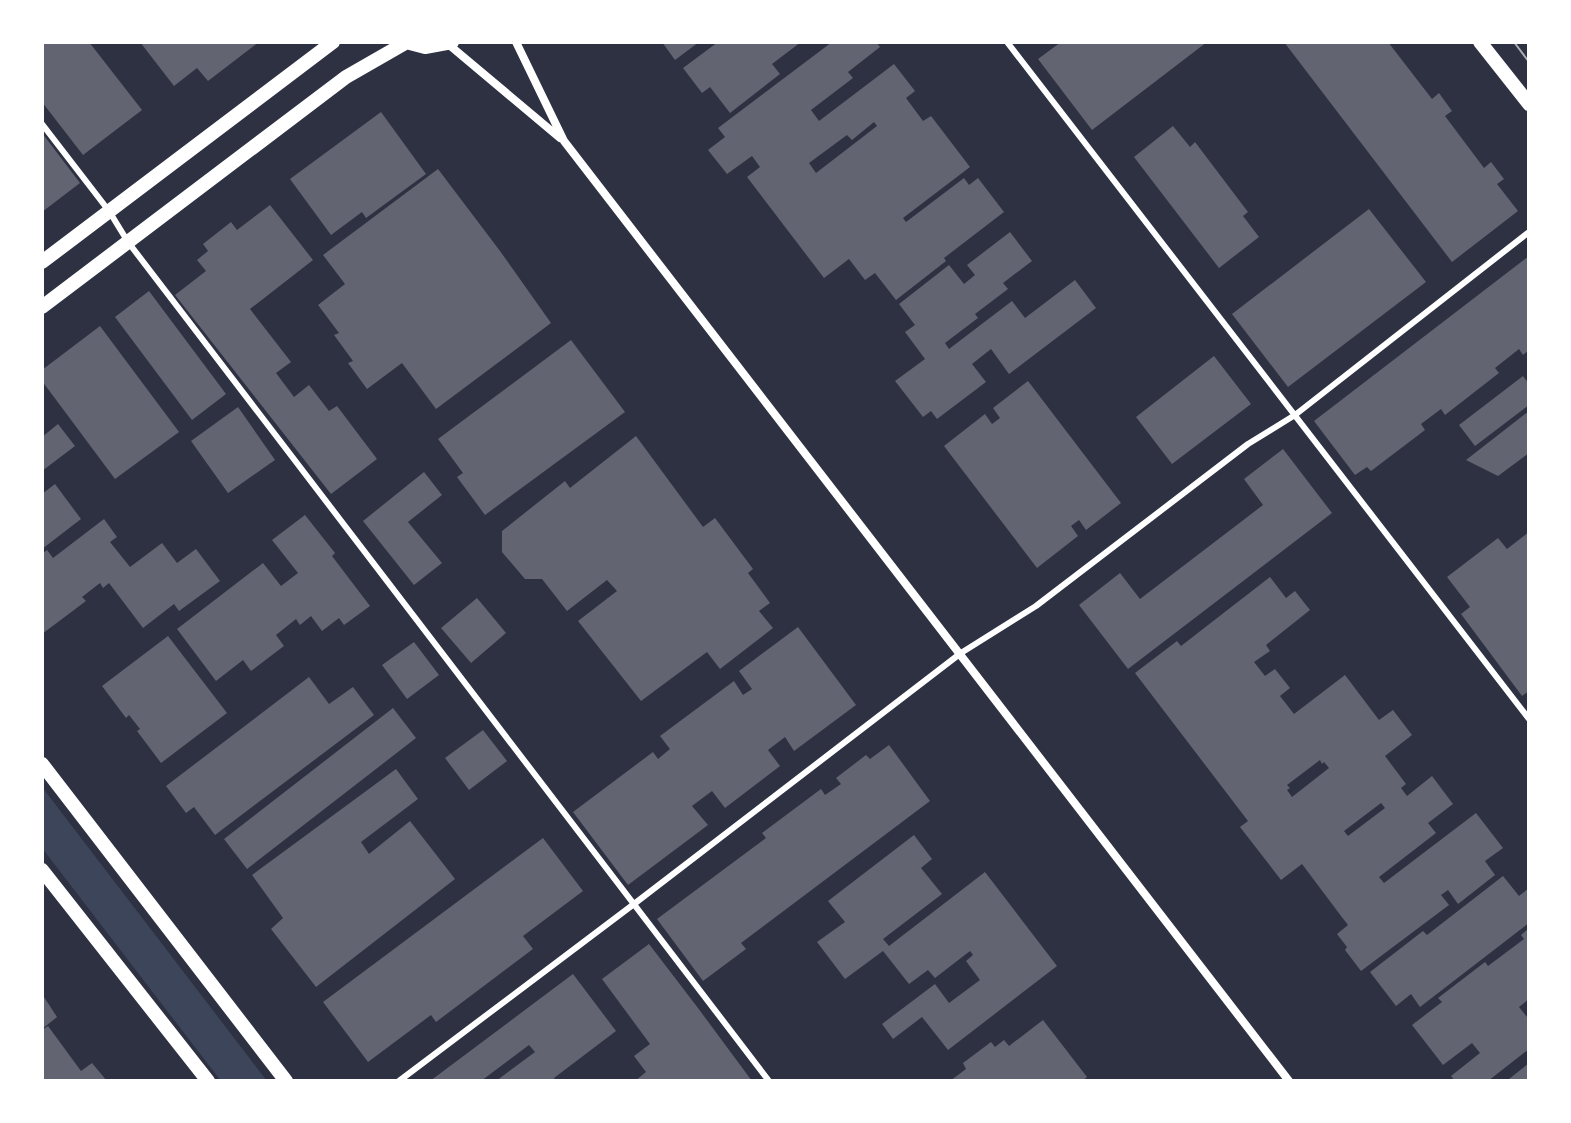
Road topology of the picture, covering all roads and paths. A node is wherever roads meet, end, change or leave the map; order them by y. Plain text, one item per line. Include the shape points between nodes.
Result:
1 (333, 42) edge
2 (406, 42) edge
3 (516, 42) edge
4 (1007, 42) edge
5 (1480, 42) edge
6 (450, 43) edge
7 (1529, 104) edge
8 (42, 124) edge
9 (564, 141) junction
10 (109, 211) junction
11 (1529, 232) edge
12 (128, 242) junction
13 (42, 262) edge
14 (42, 307) edge
15 (1295, 415) junction
16 (961, 653) junction
17 (1529, 719) edge
18 (42, 764) edge
19 (42, 870) edge
20 (634, 904) junction
21 (208, 1081) edge
22 (286, 1081) edge
23 (399, 1081) edge
24 (769, 1081) edge
25 (1289, 1081) edge

1 - 10 street
2 - 6 street via 425,47
2 - 12 street via 346,77
3 - 9 street
4 - 15 lane
5 - 7 street
6 - 9 street
8 - 10 lane
9 - 16 street
10 - 12 lane
10 - 13 street
11 - 15 lane
12 - 14 street
12 - 20 lane
15 - 16 lane via 1248,444 1036,606
15 - 17 lane
16 - 20 lane
16 - 25 street
18 - 22 street
19 - 21 street
20 - 23 lane
20 - 24 lane

